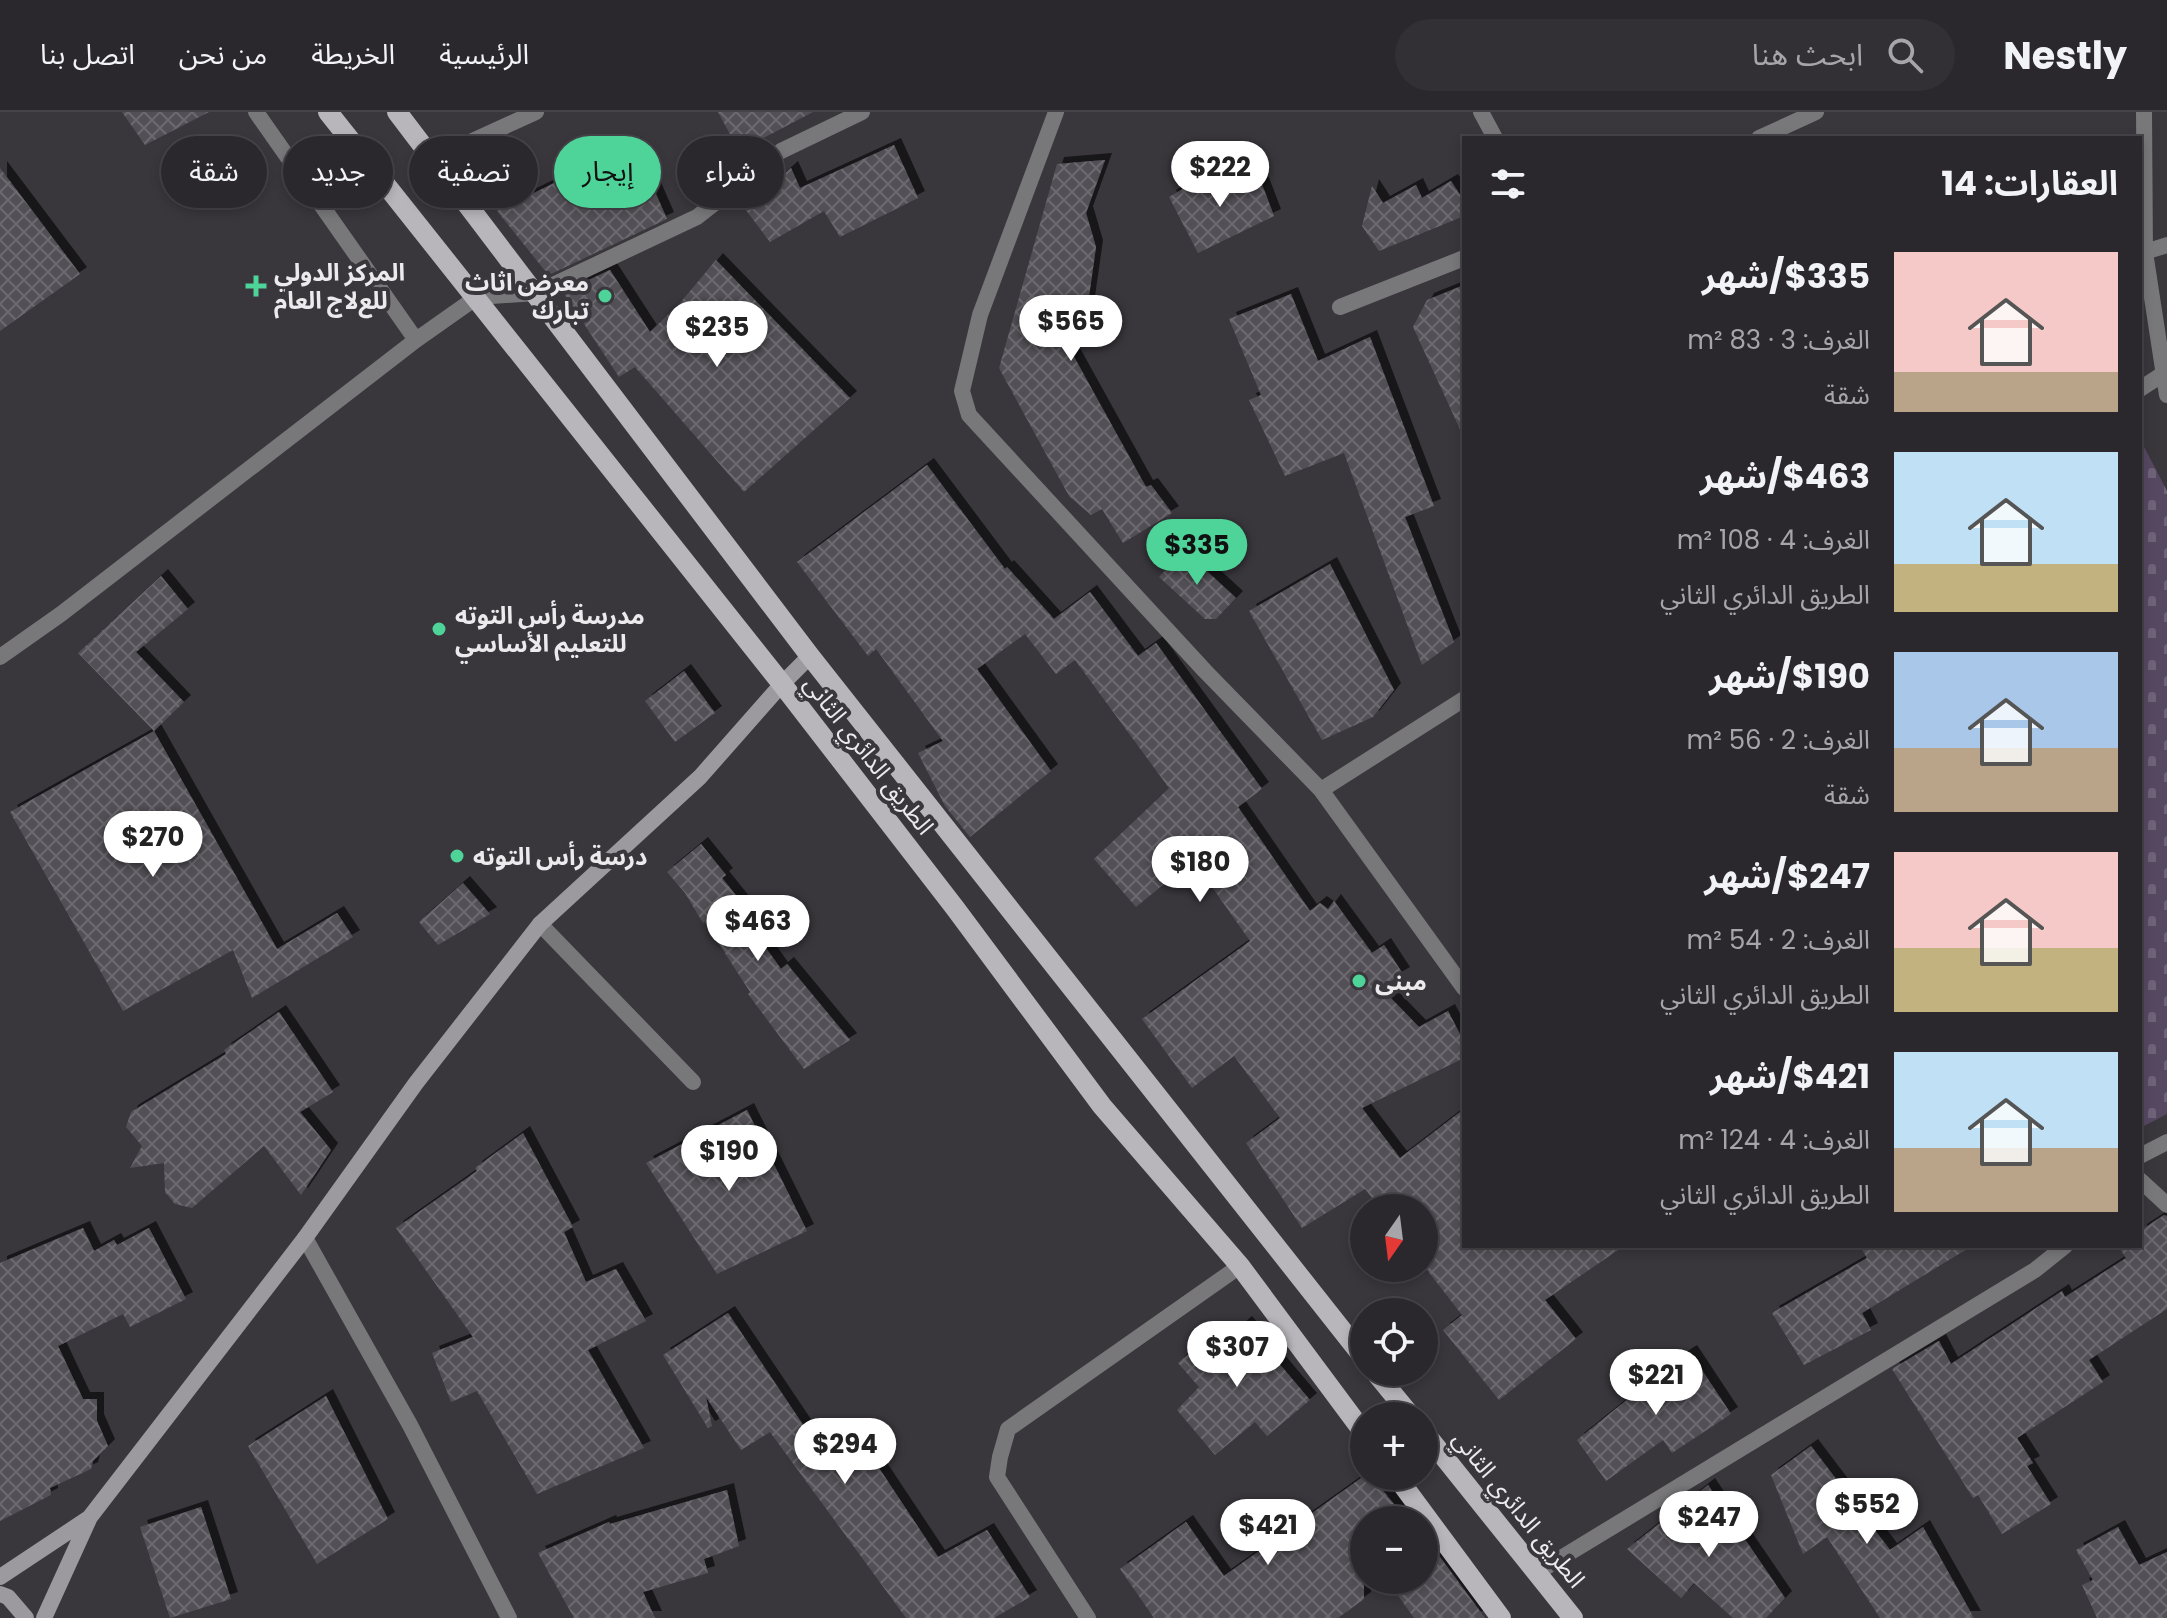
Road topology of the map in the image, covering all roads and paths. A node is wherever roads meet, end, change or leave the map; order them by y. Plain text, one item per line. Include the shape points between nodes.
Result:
1 (256, 112) edge
2 (328, 112) edge
3 (397, 112) edge
4 (536, 112) edge
5 (862, 112) edge
6 (1056, 112) edge
7 (1481, 112) edge
8 (2144, 112) edge
9 (1806, 115) edge
10 (415, 136) edge
11 (483, 136) edge
12 (1494, 136) edge
13 (1763, 136) edge
14 (471, 208) edge
15 (2167, 245) edge
16 (2145, 252) junction
17 (1462, 259) edge
18 (536, 293) junction
19 (477, 297) junction
20 (1340, 307) dead end
21 (416, 340) junction
22 (2163, 374) junction
23 (2142, 388) edge
24 (2167, 395) edge
25 (810, 656) junction
26 (0, 657) edge
27 (782, 684) junction
28 (1462, 700) edge
29 (1321, 790) junction
30 (540, 924) junction
31 (1462, 985) edge
32 (693, 1082) dead end
33 (2167, 1142) edge
34 (2142, 1155) edge
35 (2142, 1182) edge
36 (2167, 1205) edge
37 (305, 1238) junction
38 (2062, 1248) edge
39 (1240, 1266) junction
40 (1350, 1340) edge
41 (1386, 1386) edge
42 (1400, 1402) edge
43 (1350, 1414) edge
44 (1438, 1449) edge
45 (1406, 1490) edge
46 (90, 1517) junction
47 (1538, 1572) junction
48 (0, 1577) edge
49 (0, 1594) edge
50 (26, 1618) edge
51 (44, 1618) edge
52 (509, 1618) edge
53 (1088, 1618) edge
54 (1501, 1618) edge
55 (1573, 1618) edge

1 - 21 street
2 - 19 main road, الطريق الدائري الثاني
3 - 10 main road, الطريق الدائري الثاني
4 - 11 street
5 - 18 street via 781,151 697,217
6 - 29 street via 980,315 962,391 969,415
7 - 12 street
8 - 16 street
9 - 13 street
14 - 18 main road, الطريق الدائري الثاني
15 - 16 street
16 - 22 street
17 - 20 street
18 - 19 street
18 - 25 main road, الطريق الدائري الثاني
19 - 21 street
19 - 27 main road, الطريق الدائري الثاني
21 - 26 street
22 - 23 street
22 - 24 street
25 - 27 street
25 - 40 main road, الطريق الدائري الثاني
27 - 30 street via 700,777
27 - 39 main road, الطريق الدائري الثاني via 1102,1106
28 - 29 street
29 - 31 street
30 - 32 street
30 - 37 street via 416,1083
33 - 34 street
35 - 36 street
37 - 46 street
37 - 52 street via 410,1425
38 - 47 street via 2035,1270
39 - 43 main road, الطريق الدائري الثاني
39 - 53 street via 1008,1429 997,1477
41 - 42 main road
44 - 47 main road, الطريق الدائري الثاني
45 - 54 main road
46 - 48 street
46 - 51 street
47 - 55 main road, الطريق الدائري الثاني
49 - 50 street

